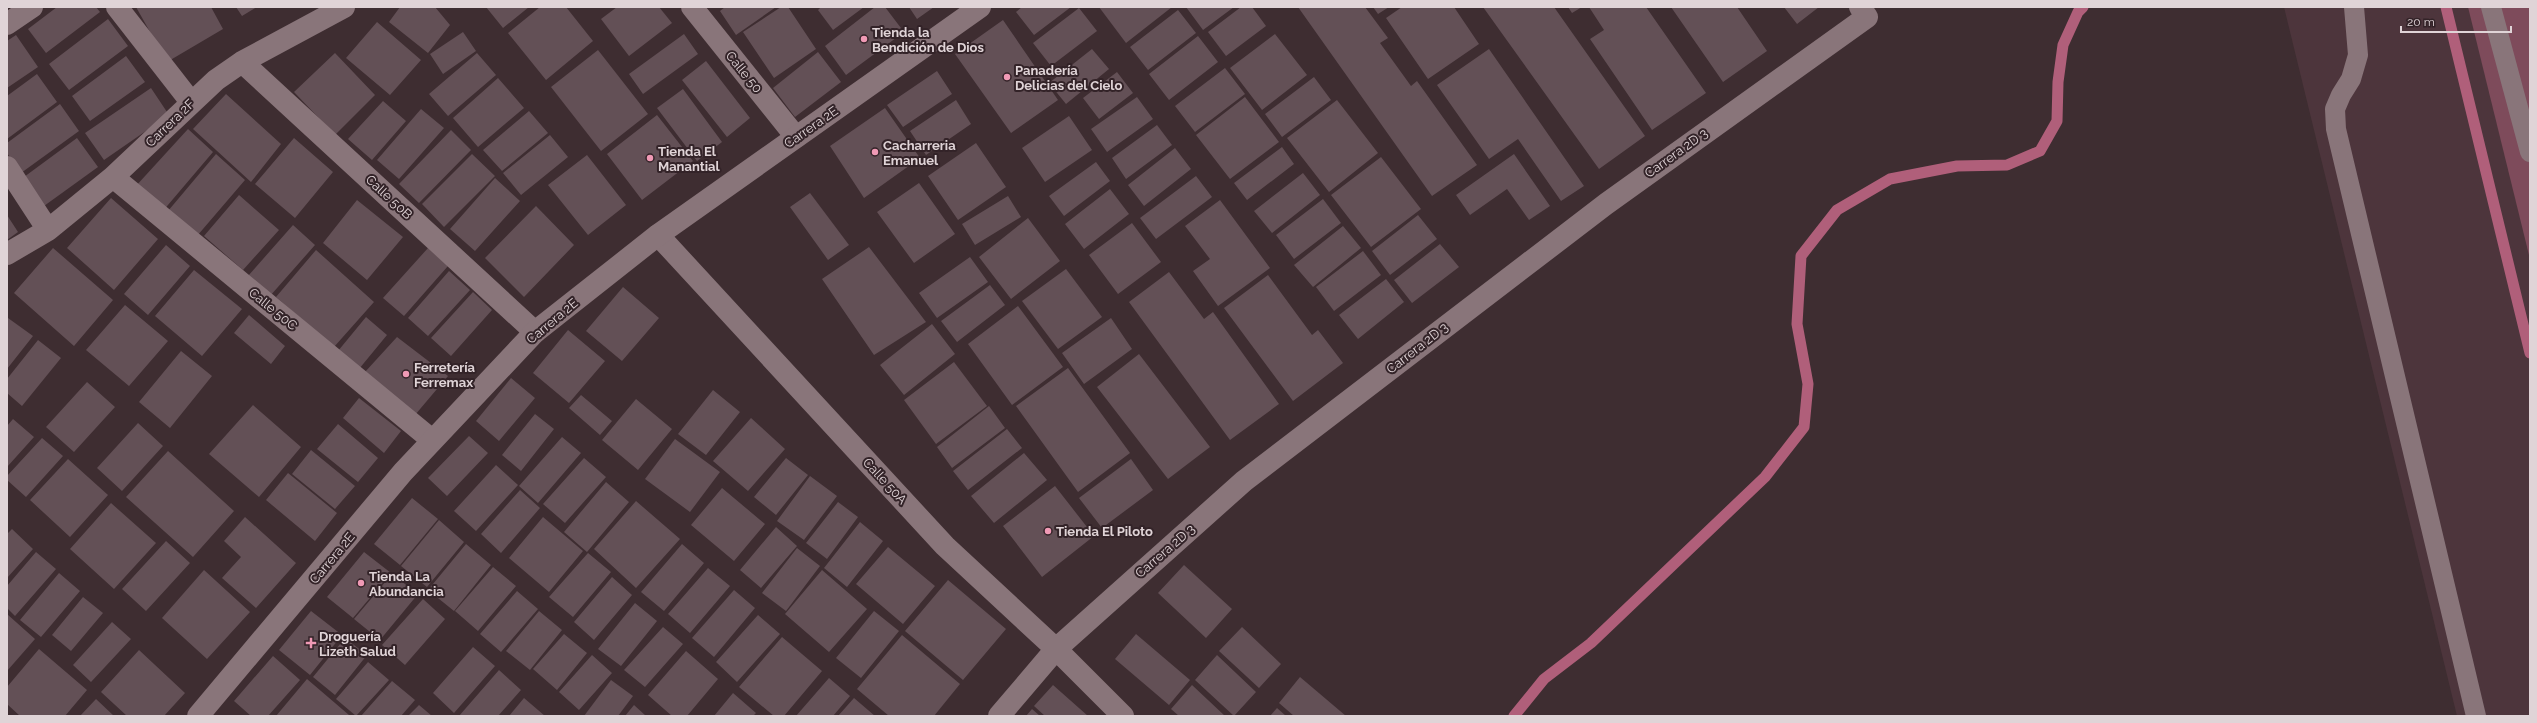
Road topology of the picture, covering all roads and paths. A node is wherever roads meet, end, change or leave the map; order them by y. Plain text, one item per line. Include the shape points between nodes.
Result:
1 (32, 7) edge
2 (117, 7) edge
3 (692, 7) edge
4 (980, 7) edge
5 (2354, 7) edge
6 (2491, 7) edge
7 (339, 8) edge
8 (1863, 12) edge
9 (7, 24) edge
10 (242, 62) junction
11 (192, 102) junction
12 (796, 136) junction
13 (2530, 152) edge
14 (7, 167) edge
15 (113, 177) junction
16 (48, 230) junction
17 (658, 235) junction
18 (7, 254) edge
19 (535, 332) junction
20 (432, 440) junction
21 (1056, 649) junction
22 (198, 716) edge
23 (999, 716) edge
24 (1123, 716) edge
25 (2476, 716) edge

1 - 9 street
2 - 11 street
3 - 12 street, Calle 50
4 - 12 street, Carrera 2E
5 - 25 lane via 2358,55 2351,79 2340,95 2335,110 2336,129
6 - 13 lane
7 - 10 street, Carrera 2F
8 - 21 street, Carrera 2D 3 via 1600,208 1244,482
10 - 11 street, Carrera 2F via 216,80
10 - 19 street, Calle 50B
11 - 15 street, Carrera 2F
12 - 17 street, Carrera 2E
14 - 16 street
15 - 16 street, Carrera 2F
15 - 20 street, Calle 50C
16 - 18 street, Carrera 2F
17 - 19 street, Carrera 2E
17 - 21 street, Calle 50A via 945,546
19 - 20 street, Carrera 2E
20 - 22 street, Carrera 2E
21 - 23 street, Carrera 2D 3
21 - 24 street, Calle 50A

